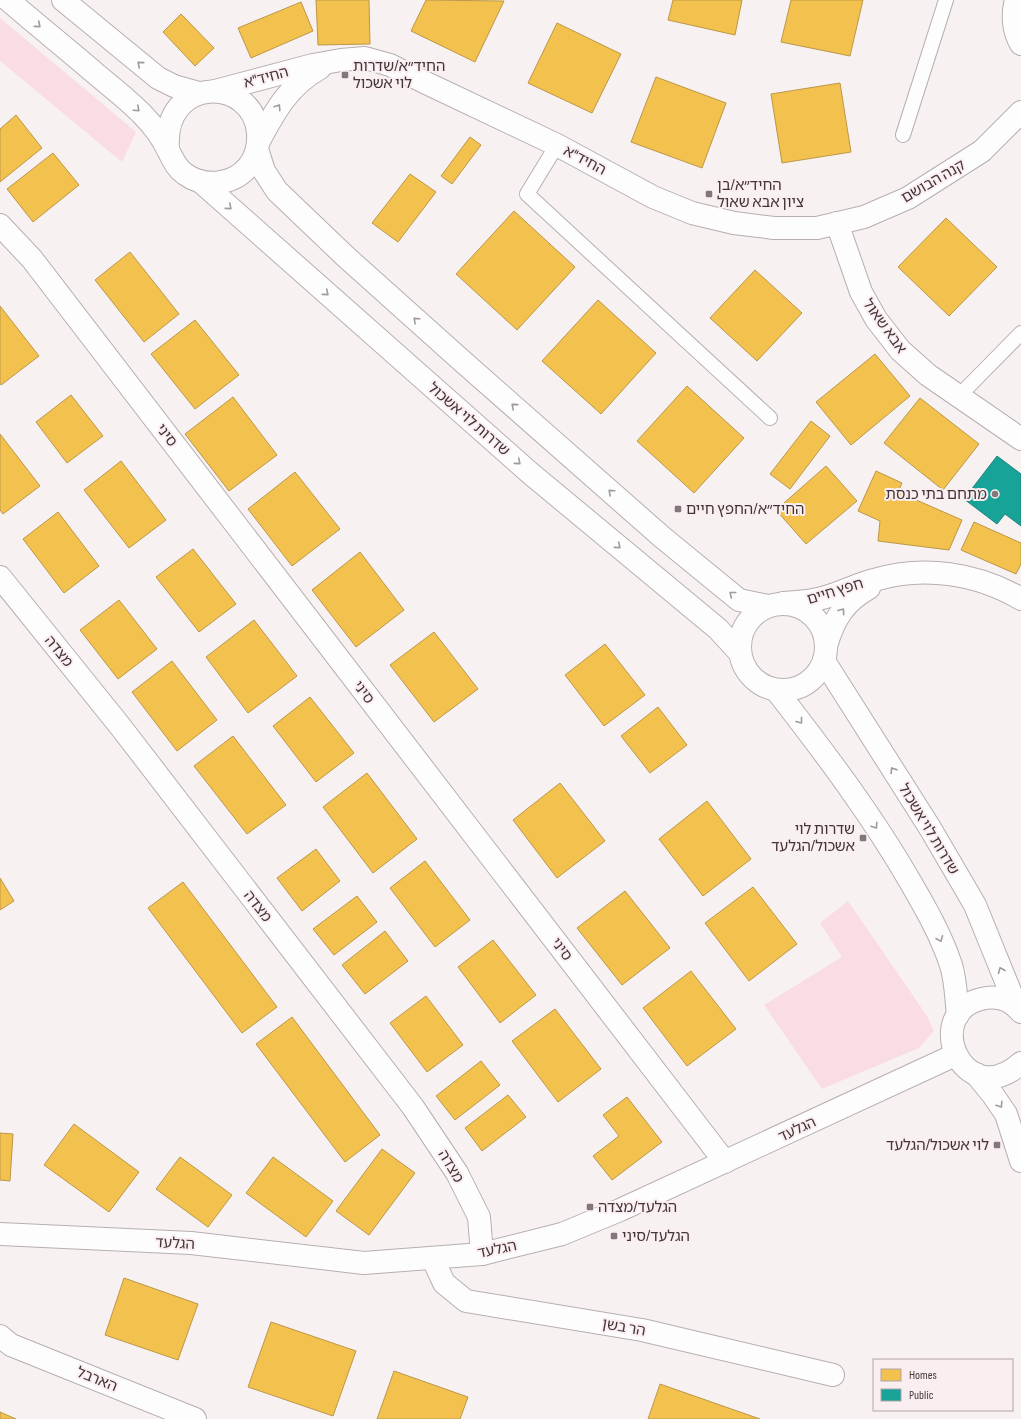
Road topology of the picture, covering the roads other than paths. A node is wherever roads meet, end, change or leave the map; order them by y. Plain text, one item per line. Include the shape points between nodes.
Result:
1 (8, 0) edge
2 (63, 0) edge
3 (946, 0) edge
4 (1004, 0) edge
5 (1016, 0) edge
6 (1019, 40) edge
7 (341, 60) junction
8 (207, 92) junction
9 (1019, 110) edge
10 (903, 134) dead end
11 (258, 145) junction
12 (557, 146) junction
13 (168, 148) junction
14 (200, 181) junction
15 (837, 223) junction
16 (0, 225) edge
17 (1021, 333) edge
18 (959, 396) junction
19 (770, 418) dead end
20 (1021, 439) edge
21 (0, 577) edge
22 (887, 577) junction
23 (1021, 599) edge
24 (776, 604) junction
25 (740, 653) junction
26 (825, 654) junction
27 (776, 690) junction
28 (1019, 1009) edge
29 (958, 1015) junction
30 (955, 1055) junction
31 (1021, 1063) edge
32 (976, 1074) junction
33 (1021, 1161) edge
34 (725, 1162) junction
35 (0, 1234) edge
36 (482, 1254) junction
37 (432, 1259) junction
38 (0, 1336) edge
39 (833, 1375) dead end
40 (195, 1419) edge

1 -> 13 street via 141,112
8 -> 2 street via 174,86 158,78
3 - 10 lane
4 - 6 street
5 - 6 street via 1014,8
7 - 8 street, החיד"א
11 -> 7 street, החיד"א via 278,105 292,88 305,76
7 - 12 street, החיד"א via 365,58 390,65
8 - 11 street via 229,94 242,102 252,113 258,126
8 - 13 street via 186,100 173,115 167,135
9 - 15 street, קנה הבושם via 982,151 949,174 908,198 864,217
11 - 14 street via 248,168 237,176 226,182 212,184
24 -> 11 street via 739,600 662,537 443,344 277,191 264,171
12 - 15 street, החיד"א via 653,197 692,213 734,223 774,228 817,228
12 - 19 lane via 527,194
13 - 14 street via 174,163 185,174
14 -> 25 street, שדרות לוי אשכול via 530,473 718,629
15 - 18 street, אבא שאול via 861,292 876,318 900,350 928,375
16 - 34 street, סיני via 41,272
17 - 18 lane
18 - 20 street, אבא שאול
21 - 36 street, מצדה via 120,726 412,1107 457,1173 479,1217
22 - 23 street, חפץ חיים via 915,572 951,574 983,581
22 - 24 street, חפץ חיים via 814,600
26 -> 22 street, חפץ חיים via 832,625 844,607 862,592
24 - 25 street via 755,613 745,624 740,638
24 - 26 street via 797,605 818,621 824,633
25 - 27 street via 743,666 752,677
26 - 27 street via 816,674 805,684 791,690
28 -> 26 street, שדרות לוי אשכול via 975,905
27 -> 29 street via 835,767 894,854 934,924 951,965
28 - 29 street via 1005,1000 992,997 978,999 967,1005
29 - 30 street via 952,1028 951,1041
30 - 32 street via 960,1063
30 - 34 street, הגלעד
31 - 32 street via 1001,1076 988,1077
32 -> 33 street via 1006,1114
34 - 36 street, הגלעד via 562,1234
35 - 37 street, הגלעד via 191,1243 364,1263
36 - 37 street, הגלעד
37 - 39 street, הר בשן via 444,1283 466,1301 642,1330
38 - 40 street, הארבל via 11,1345

